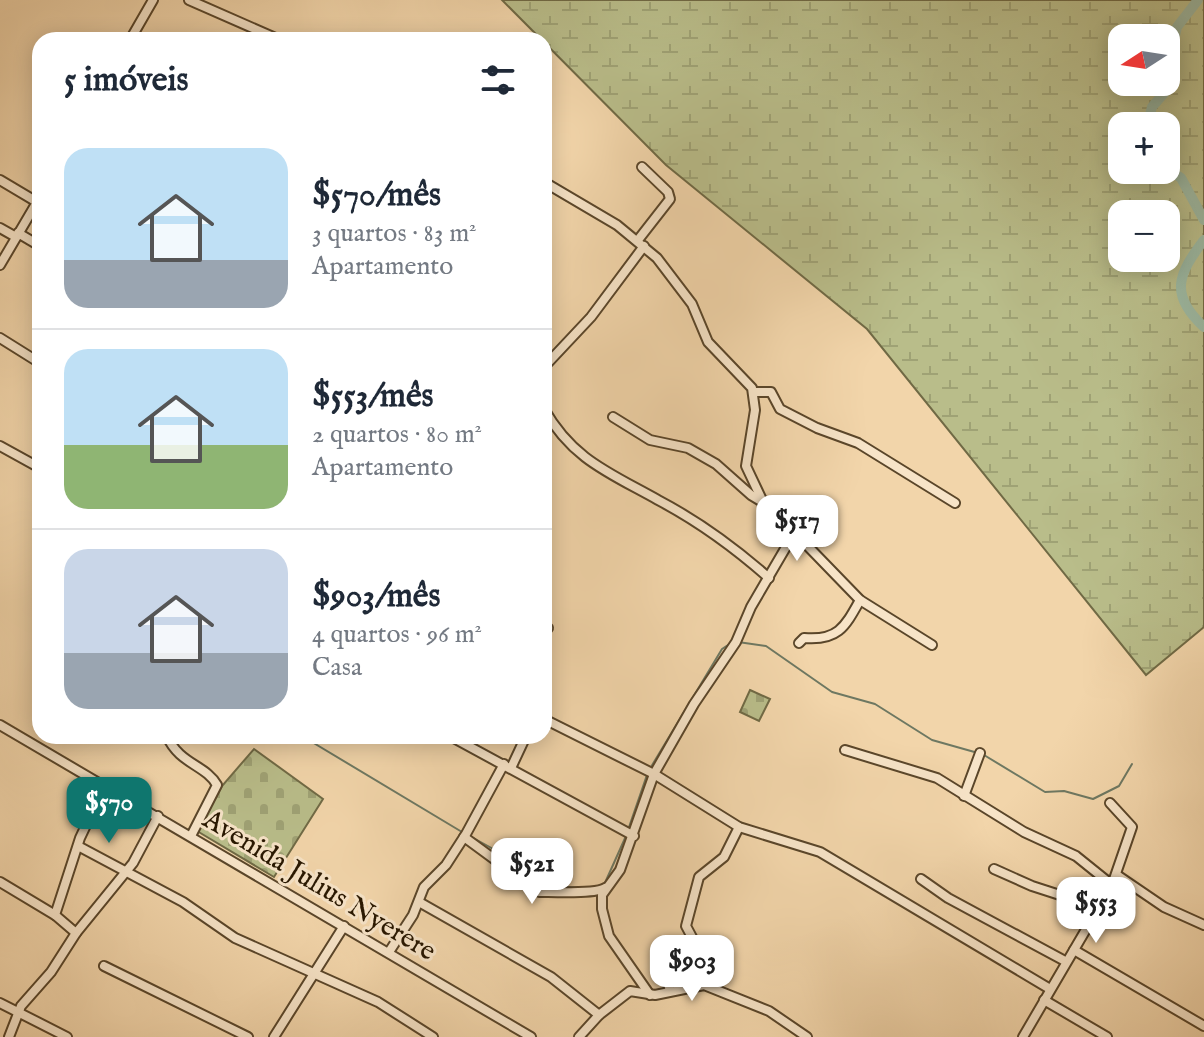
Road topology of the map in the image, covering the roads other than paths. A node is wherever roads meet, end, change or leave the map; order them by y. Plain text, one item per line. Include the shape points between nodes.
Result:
1 (153, 0) edge
2 (189, 0) edge
3 (135, 32) edge
4 (262, 32) edge
5 (642, 167) dead end
6 (0, 180) edge
7 (552, 187) edge
8 (32, 197) edge
9 (32, 210) edge
10 (0, 228) edge
11 (17, 235) junction
12 (32, 242) edge
13 (641, 243) junction
14 (0, 265) edge
15 (0, 338) edge
16 (32, 358) edge
17 (552, 358) edge
18 (754, 392) junction
19 (613, 417) dead end
20 (552, 421) edge
21 (0, 446) edge
22 (32, 464) edge
23 (763, 502) junction
24 (955, 503) dead end
25 (796, 534) junction
26 (769, 578) junction
27 (860, 600) junction
28 (799, 643) dead end
29 (932, 645) dead end
30 (552, 723) edge
31 (0, 725) edge
32 (32, 743) edge
33 (33, 744) edge
34 (172, 744) edge
35 (465, 744) edge
36 (521, 744) edge
37 (845, 750) dead end
38 (980, 753) dead end
39 (508, 766) junction
40 (654, 774) junction
41 (105, 785) junction
42 (964, 796) junction
43 (1110, 803) dead end
44 (158, 816) junction
45 (739, 827) junction
46 (191, 836) junction
47 (634, 836) junction
48 (464, 837) junction
49 (78, 846) junction
50 (994, 869) dead end
51 (126, 872) junction
52 (1117, 875) junction
53 (921, 879) dead end
54 (0, 882) edge
55 (612, 883) junction
56 (1112, 885) junction
57 (419, 902) junction
58 (1100, 908) junction
59 (55, 915) junction
60 (1204, 925) edge
61 (344, 926) junction
62 (76, 933) junction
63 (1074, 950) junction
64 (389, 952) junction
65 (1065, 961) junction
66 (104, 966) dead end
67 (314, 975) junction
68 (1050, 989) junction
69 (670, 991) junction
70 (650, 995) junction
71 (1044, 1000) junction
72 (0, 1003) edge
73 (19, 1015) junction
74 (599, 1015) junction
75 (1204, 1026) edge
76 (9, 1037) edge
77 (67, 1037) edge
78 (248, 1037) edge
79 (274, 1037) edge
80 (433, 1037) edge
81 (531, 1037) edge
82 (579, 1037) edge
83 (807, 1037) edge
84 (1023, 1037) edge
85 (1107, 1037) edge

1 - 3 street
2 - 4 street
5 - 13 street via 670,199
6 - 8 street
7 - 13 street
9 - 11 street
10 - 11 street
11 - 12 street
11 - 14 street
13 - 17 street via 591,317
13 - 18 street via 687,296 708,342
15 - 16 street
18 - 23 street via 746,466
18 - 24 street via 771,392 780,409 858,443
19 - 23 street via 650,440 688,448
20 - 26 street via 566,442 606,475 715,535
21 - 22 street
23 - 25 street via 788,518
25 - 26 street
25 - 27 street
26 - 40 street
27 - 28 street via 842,630
27 - 29 street
30 - 40 street
31 - 32 street, Avenida Julius Nyerere
33 - 41 street, Avenida Julius Nyerere
34 - 46 street via 182,759 217,785
35 - 39 street
36 - 39 street
37 - 42 street via 919,770
38 - 42 street
39 - 47 street
39 - 48 street
40 - 45 street
40 - 47 street
41 - 44 street, Avenida Julius Nyerere
41 - 49 street
42 - 56 street via 1076,856
43 - 52 street via 1132,827
44 - 46 street, Avenida Julius Nyerere
44 - 51 street
45 - 68 street via 820,852
45 - 69 street via 724,857 699,877 686,926 694,941 668,984
46 - 61 street, Avenida Julius Nyerere
47 - 55 street
48 - 55 street via 539,892 570,889 590,894
48 - 57 street via 424,887
49 - 51 street
49 - 59 street
50 - 58 street
51 - 62 street
51 - 67 street via 235,938
52 - 56 street
52 - 60 street via 1164,907
53 - 65 street
54 - 59 street
55 - 70 street via 602,895 609,936
56 - 58 street
57 - 64 street
57 - 74 street via 551,977
58 - 63 street
59 - 62 street
61 - 64 street, Avenida Julius Nyerere
61 - 67 street
62 - 73 street
63 - 65 street
63 - 75 street
64 - 81 street, Avenida Julius Nyerere
65 - 68 street
66 - 78 street
67 - 79 street
67 - 80 street via 378,1002
68 - 71 street
69 - 70 street
69 - 83 street via 709,987 769,1011
70 - 74 street via 630,991
71 - 84 street
71 - 85 street
72 - 73 street
73 - 76 street
73 - 77 street
74 - 82 street

